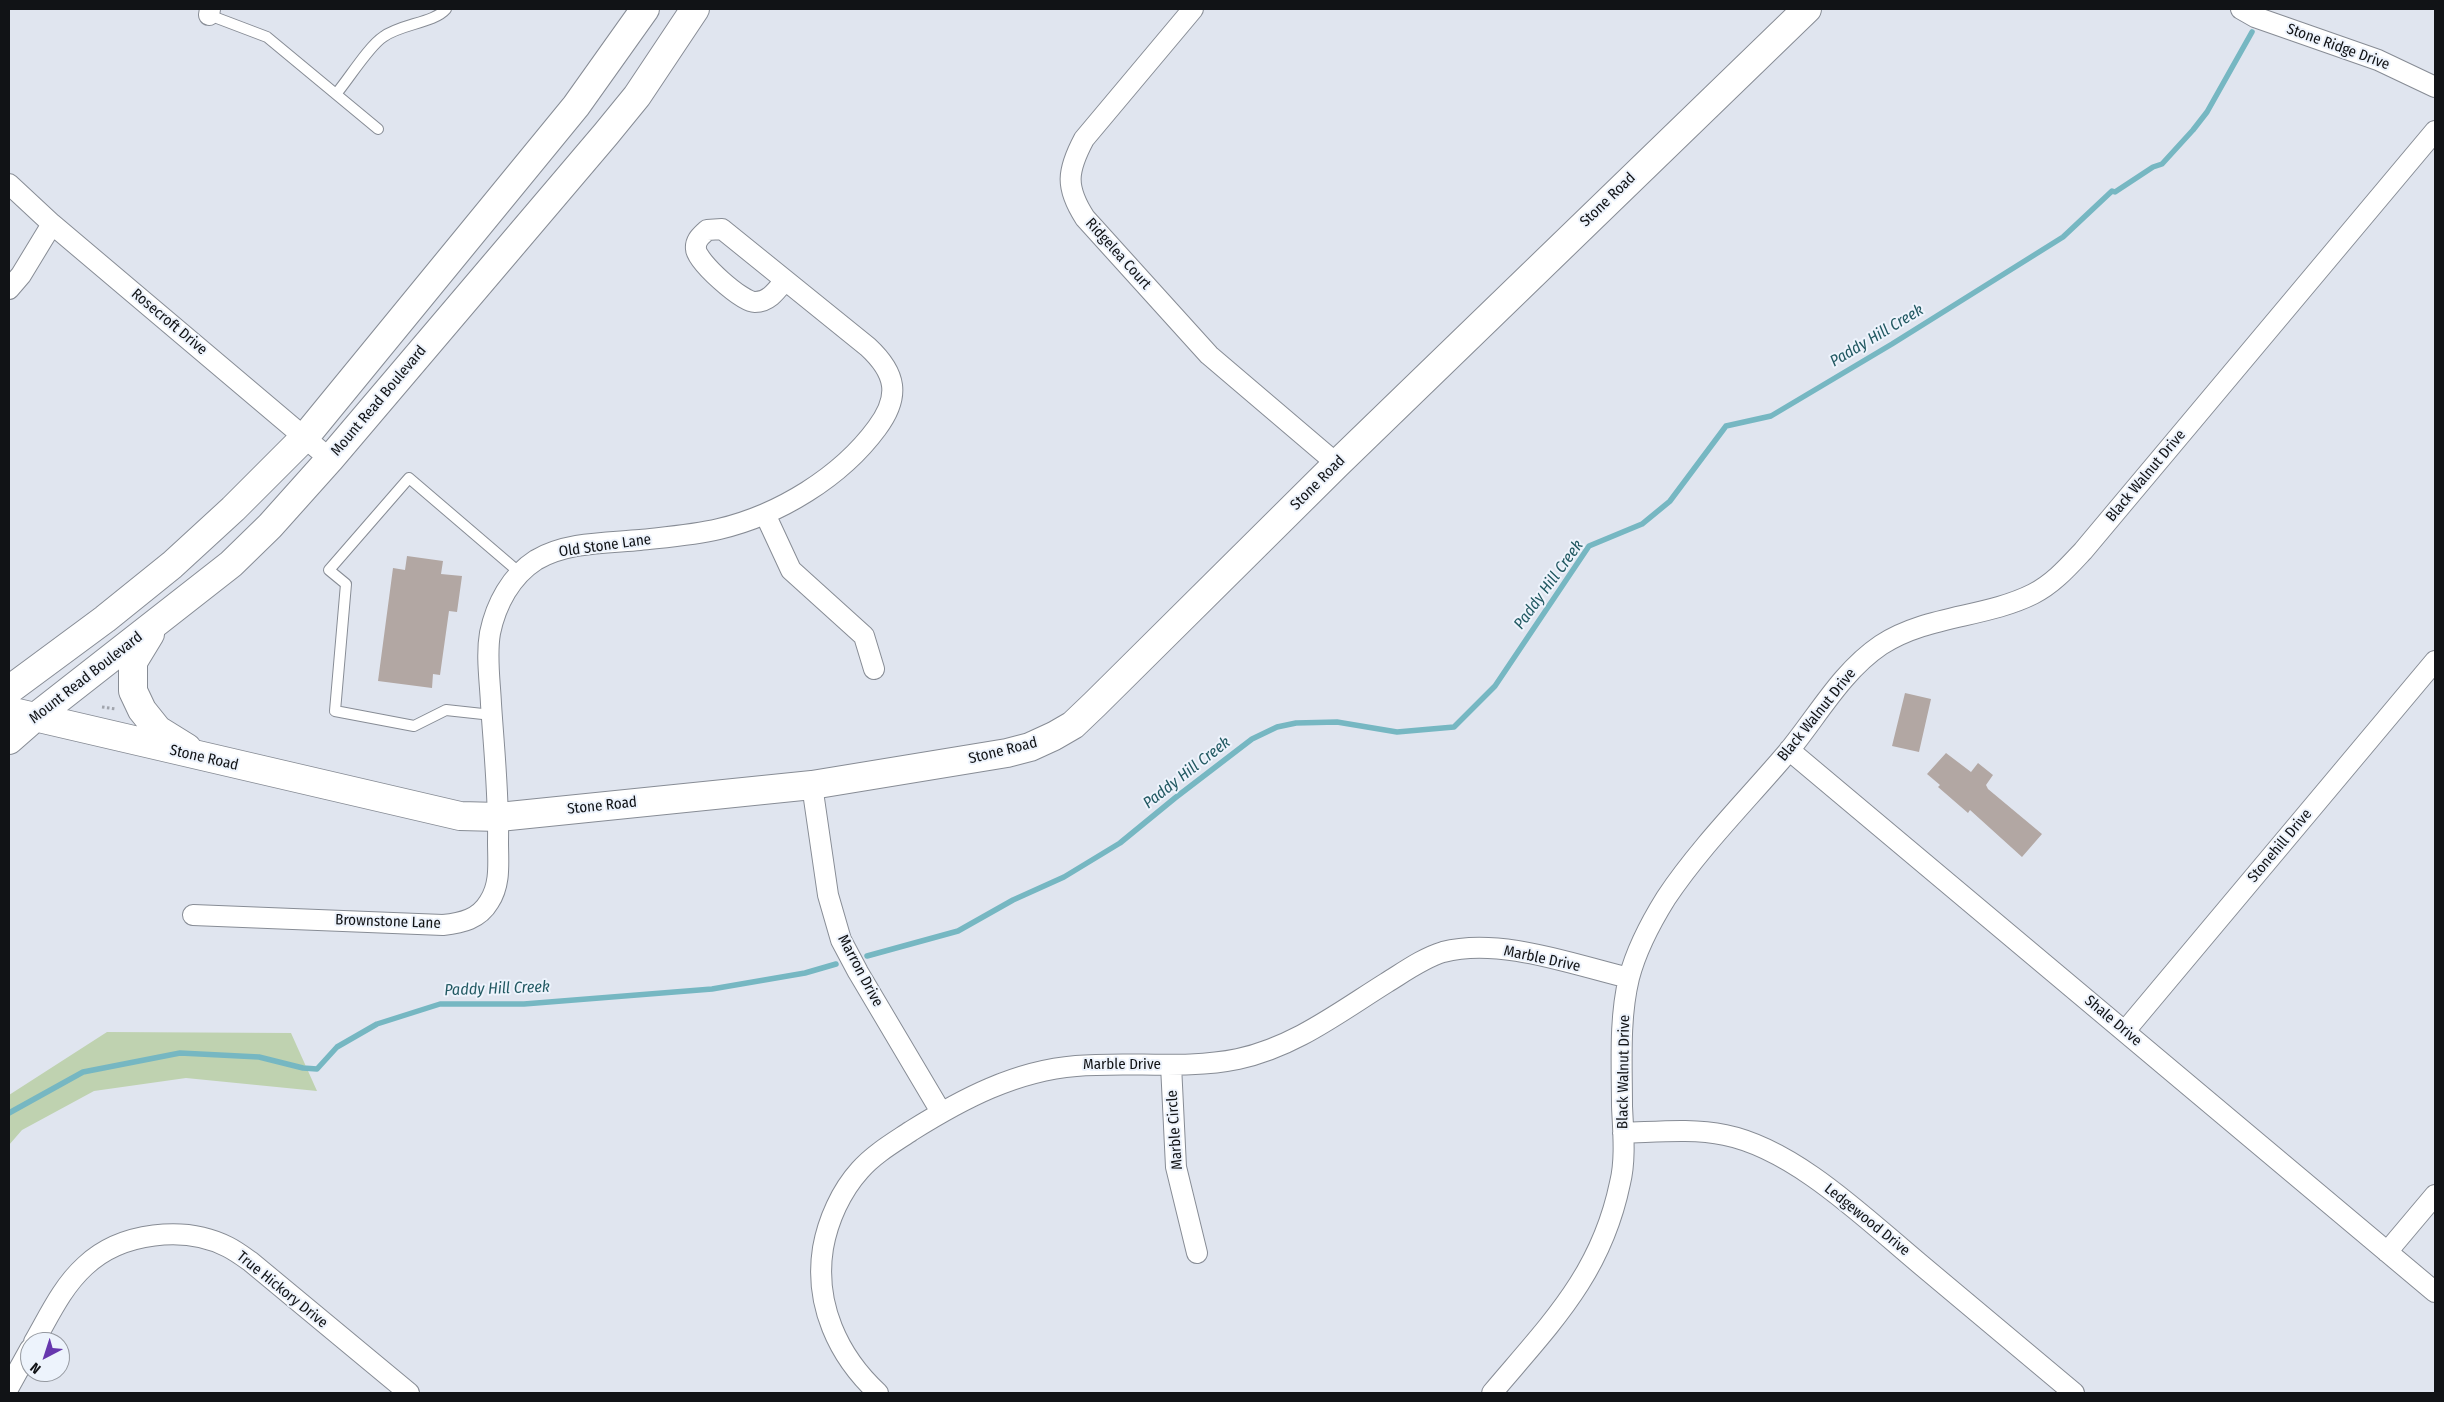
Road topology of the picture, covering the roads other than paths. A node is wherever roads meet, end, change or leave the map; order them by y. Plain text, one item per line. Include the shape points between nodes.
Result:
1 (446, 9) edge
2 (645, 9) edge
3 (695, 9) edge
4 (712, 9) edge
5 (1193, 9) edge
6 (1807, 9) edge
7 (2241, 9) edge
8 (209, 12) edge
9 (2435, 87) edge
10 (336, 94) junction
11 (636, 96) junction
12 (378, 129) dead end
13 (2435, 131) edge
14 (9, 184) edge
15 (52, 224) junction
16 (785, 280) dead end
17 (9, 289) edge
18 (305, 437) junction
19 (330, 460) junction
20 (1338, 464) junction
21 (765, 514) junction
22 (520, 574) junction
23 (161, 619) junction
24 (2435, 661) edge
25 (874, 670) dead end
26 (9, 690) edge
27 (21, 715) edge
28 (492, 715) junction
29 (9, 740) edge
30 (1789, 750) junction
31 (202, 757) junction
32 (812, 785) junction
33 (499, 817) junction
34 (193, 915) dead end
35 (1629, 978) junction
36 (2125, 1031) junction
37 (1171, 1065) junction
38 (941, 1112) junction
39 (1623, 1133) junction
40 (2435, 1195) edge
41 (2387, 1252) junction
42 (1197, 1253) dead end
43 (2435, 1292) edge
44 (40, 1332) edge
45 (20, 1367) edge
46 (9, 1387) edge
47 (409, 1393) edge
48 (878, 1393) edge
49 (1492, 1393) edge
50 (2074, 1393) edge

1 - 10 lane via 441,14 400,27 381,38
2 - 18 main road via 576,106
3 - 11 main road, Mount Read Boulevard
4 - 11 main road
5 - 20 street, Ridgelea Court via 1084,139 1074,158 1070,189 1085,218 1209,355
6 - 20 main road, Stone Road
7 - 9 street, Stone Ridge Drive via 2255,17 2378,60
8 - 10 lane via 267,37
10 - 12 lane
11 - 19 main road, Mount Read Boulevard
13 - 30 street, Black Walnut Drive via 2083,551 2053,582 2009,604 1928,624 1881,645 1839,685
14 - 15 street, Rosecroft Drive
15 - 17 street
15 - 18 street, Rosecroft Drive
16 - 21 street, Old Stone Lane via 881,359 893,388 885,418 857,452 810,489
18 - 19 street, Rosecroft Drive
18 - 26 main road via 172,565
19 - 23 main road, Mount Read Boulevard via 231,564
20 - 32 main road, Stone Road via 1073,725 1030,747 1007,753
21 - 22 street, Old Stone Lane via 699,533 576,546 538,559
21 - 25 street via 791,570 864,636
22 - 28 street, Old Stone Lane via 504,594 490,634
22 - 28 lane via 409,478 329,570 346,584 335,711 414,726 446,710
23 - 27 main road, Mount Read Boulevard
23 - 31 main road via 133,662 133,690 142,710 158,730
24 - 36 street, Stonehill Drive
27 - 29 main road, Mount Read Boulevard
27 - 31 main road, Stone Road
28 - 33 street, Old Stone Lane
30 - 35 street, Black Walnut Drive via 1666,898 1645,936
30 - 36 street, Shale Drive
31 - 33 main road, Stone Road via 460,816
32 - 33 main road, Stone Road
32 - 38 street, Marron Drive via 828,895 841,940
33 - 34 street, Brownstone Lane via 495,888 484,909 468,920 443,925
35 - 37 street, Marble Drive via 1514,950 1442,952 1279,1048 1236,1060
35 - 39 street, Black Walnut Drive via 1622,1051
36 - 41 street, Shale Drive
37 - 38 street, Marble Drive via 1074,1066 1042,1071 1001,1082
37 - 42 street, Marble Circle via 1176,1168
38 - 48 street, Marble Drive via 877,1154 859,1171 826,1230 822,1277 828,1318 848,1360
39 - 49 street, Black Walnut Drive via 1621,1179 1610,1226 1594,1260 1564,1308
39 - 50 street, Ledgewood Drive via 1694,1131 1726,1135 1760,1147 1797,1167 1853,1207
40 - 41 street
41 - 43 street, Shale Drive
44 - 47 street, True Hickory Drive via 58,1300 85,1265 113,1246 151,1235 210,1241 228,1247 251,1262
45 - 46 street

